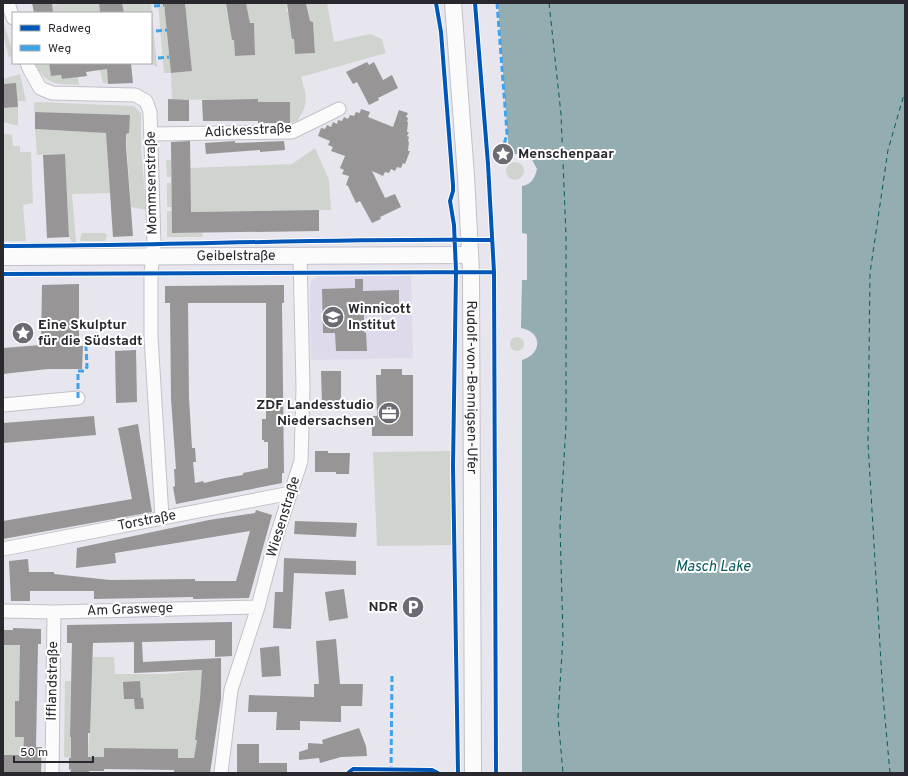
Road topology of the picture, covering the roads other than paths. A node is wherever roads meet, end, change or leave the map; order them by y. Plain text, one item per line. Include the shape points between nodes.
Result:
1 (8, 3) edge
2 (453, 3) edge
3 (12, 15) edge
4 (28, 64) edge
5 (340, 109) dead end
6 (152, 134) junction
7 (470, 255) junction
8 (152, 256) junction
9 (300, 256) junction
10 (3, 257) edge
11 (78, 398) dead end
12 (3, 405) edge
13 (291, 493) junction
14 (162, 517) junction
15 (3, 550) edge
16 (258, 607) junction
17 (3, 611) edge
18 (54, 612) junction
19 (52, 773) edge
20 (221, 773) edge
21 (473, 773) edge

1 - 3 street
2 - 7 street, Rudolf-von-Bennigsen-Ufer
4 - 6 street, Mommsenstraße via 40,88 52,93 135,95 146,101
5 - 6 street, Adickesstraße via 292,132
6 - 8 street, Mommsenstraße
7 - 9 street, Geibelstraße
7 - 21 street, Rudolf-von-Bennigsen-Ufer
8 - 9 street, Geibelstraße
8 - 10 street, Geibelstraße
8 - 14 street, Mommsenstraße via 151,337
9 - 13 street, Wiesenstraße via 302,438 301,460
11 - 12 street
13 - 14 street, Torstraße
13 - 16 street, Wiesenstraße
14 - 15 street, Torstraße
16 - 18 street, Am Graswege
16 - 20 street, Wiesenstraße via 231,690
17 - 18 street, Am Graswege
18 - 19 street, Ifflandstraße

